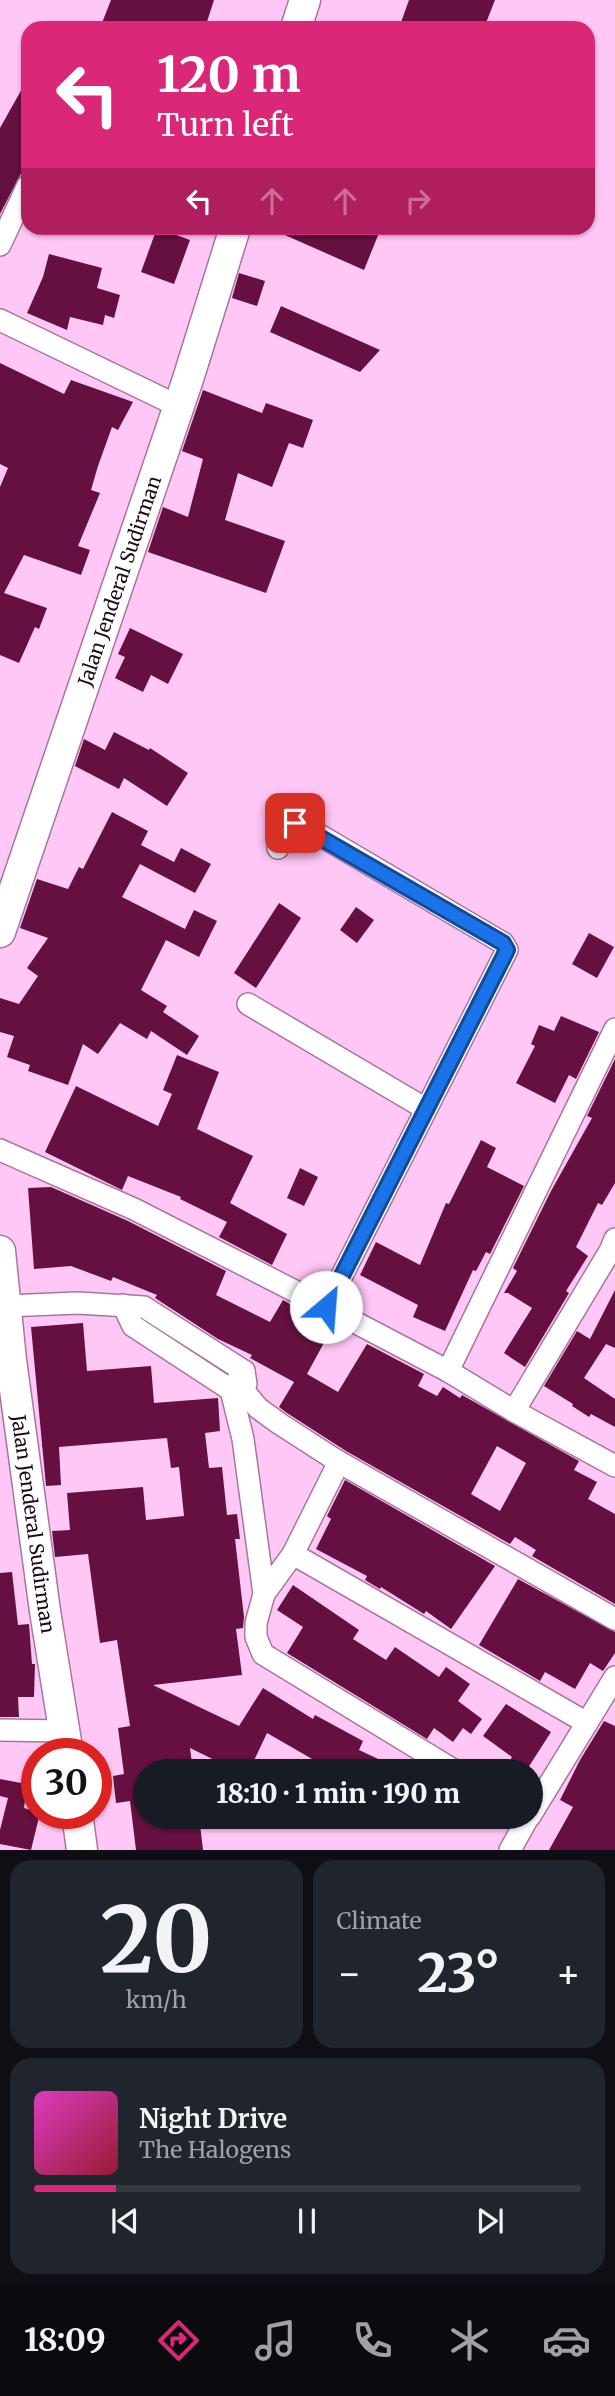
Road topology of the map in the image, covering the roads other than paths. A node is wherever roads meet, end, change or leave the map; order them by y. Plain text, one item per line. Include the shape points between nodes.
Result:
1 (305, 0) edge
2 (298, 21) edge
3 (21, 200) edge
4 (233, 235) edge
5 (0, 245) edge
6 (0, 320) edge
7 (178, 406) junction
8 (278, 848) dead end
9 (0, 932) edge
10 (248, 1004) dead end
11 (615, 1029) edge
12 (426, 1109) junction
13 (0, 1150) edge
14 (615, 1239) edge
15 (0, 1251) edge
16 (123, 1305) junction
17 (6, 1306) junction
18 (326, 1307) junction
19 (6, 1360) edge
20 (447, 1371) junction
21 (239, 1393) junction
22 (514, 1412) junction
23 (339, 1462) junction
24 (615, 1466) edge
25 (293, 1554) junction
26 (264, 1594) junction
27 (615, 1619) edge
28 (615, 1677) edge
29 (587, 1723) junction
30 (0, 1730) edge
31 (44, 1738) edge
32 (65, 1738) edge
33 (435, 1759) edge
34 (543, 1795) edge
35 (79, 1829) edge
36 (522, 1829) edge
37 (82, 1850) edge
38 (510, 1850) edge

1 - 2 main road
3 - 5 street
4 - 7 main road, Jalan Jenderal Sudirman
6 - 7 street
7 - 9 main road, Jalan Jenderal Sudirman
8 - 12 street via 292,824 299,823 503,943 507,950
10 - 12 street
11 - 20 street
12 - 18 street
13 - 18 street via 134,1209
14 - 22 street
15 - 17 main road, Jalan Jenderal Sudirman
16 - 17 street
16 - 21 street via 133,1326
16 - 21 street via 144,1307 244,1371
17 - 19 main road, Jalan Jenderal Sudirman
18 - 20 street
19 - 32 main road, Jalan Jenderal Sudirman
20 - 22 street
21 - 23 street
21 - 26 street
22 - 24 street
23 - 25 street
23 - 27 street
25 - 26 street
25 - 29 street
26 - 33 street via 256,1623 263,1654
28 - 29 street
29 - 34 street
30 - 31 street
35 - 37 main road
36 - 38 street

